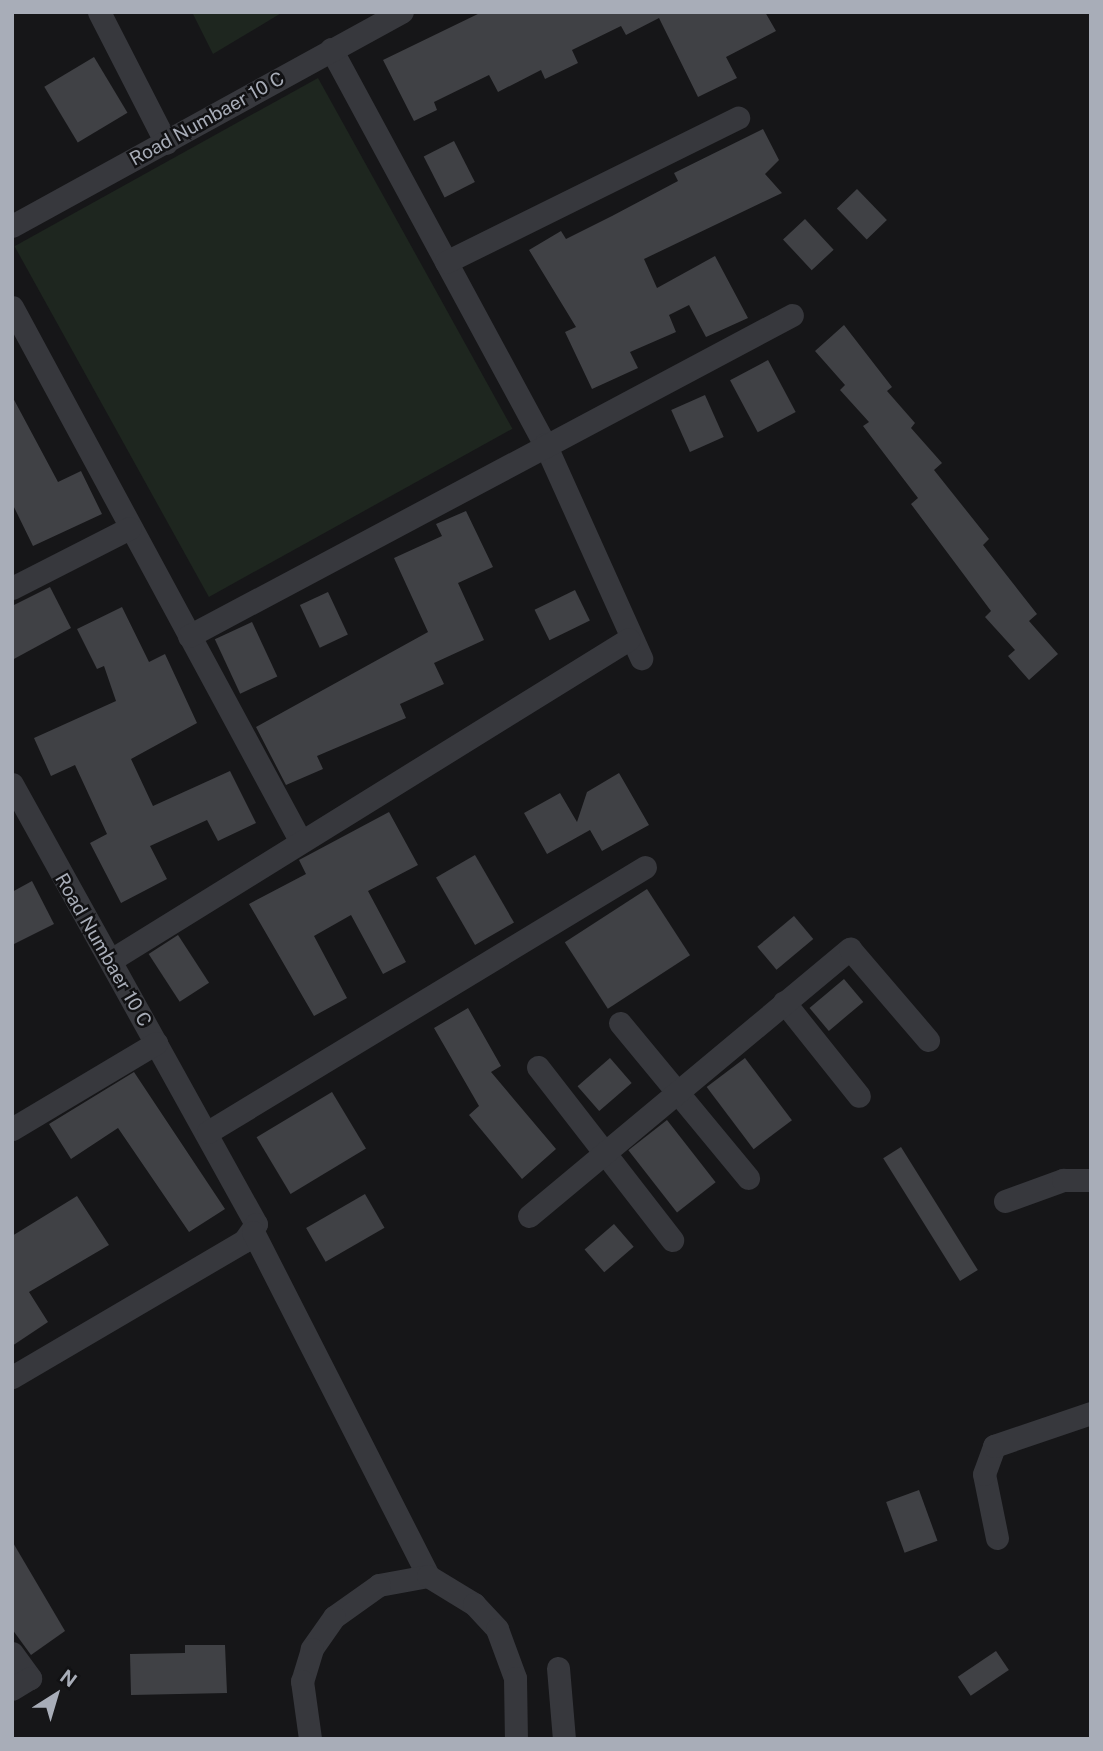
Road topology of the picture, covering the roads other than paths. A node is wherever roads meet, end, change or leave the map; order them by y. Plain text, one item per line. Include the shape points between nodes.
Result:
1 (99, 12) edge
2 (402, 12) edge
3 (331, 49) junction
4 (738, 118) dead end
5 (166, 143) junction
6 (12, 226) edge
7 (446, 262) junction
8 (12, 307) edge
9 (792, 315) dead end
10 (545, 444) junction
11 (130, 528) junction
12 (12, 587) edge
13 (189, 636) junction
14 (12, 784) edge
15 (300, 839) junction
16 (645, 867) dead end
17 (111, 960) junction
18 (784, 1002) junction
19 (620, 1023) dead end
20 (928, 1040) dead end
21 (156, 1043) junction
22 (537, 1067) dead end
23 (677, 1094) junction
24 (859, 1096) dead end
25 (12, 1129) edge
26 (208, 1132) junction
27 (603, 1153) junction
28 (748, 1178) dead end
29 (1091, 1180) edge
30 (1005, 1201) dead end
31 (530, 1216) dead end
32 (253, 1232) junction
33 (672, 1240) dead end
34 (12, 1377) edge
35 (1091, 1413) edge
36 (997, 1538) dead end
37 (428, 1576) junction
38 (12, 1653) edge
39 (558, 1668) dead end
40 (12, 1689) edge
41 (310, 1739) edge
42 (516, 1739) edge
43 (564, 1739) edge

1 - 5 street
2 - 3 street, Road Numbaer 10 C
3 - 5 street, Road Numbaer 10 C
3 - 7 street
4 - 7 street
5 - 6 street, Road Numbaer 10 C
7 - 10 street
8 - 11 street
9 - 10 street
10 - 13 street
10 - 15 street via 635,648
11 - 12 street
11 - 13 street
13 - 15 street
14 - 17 street, Road Numbaer 10 C
15 - 17 street
16 - 26 street
17 - 21 street, Road Numbaer 10 C
18 - 20 street via 850,949
18 - 23 street
18 - 24 street
19 - 23 street
21 - 25 street, Road Numbaer 10 C
21 - 26 street
22 - 27 street
23 - 27 street
23 - 28 street
26 - 32 street via 254,1216
27 - 31 street
27 - 33 street
29 - 30 street via 1063,1180
32 - 34 street
32 - 37 street
35 - 36 street via 994,1446 984,1474
37 - 41 street via 379,1585 334,1616 312,1649 302,1681
37 - 42 street via 474,1604 496,1629 515,1678
38 - 40 street via 30,1678
39 - 43 street

